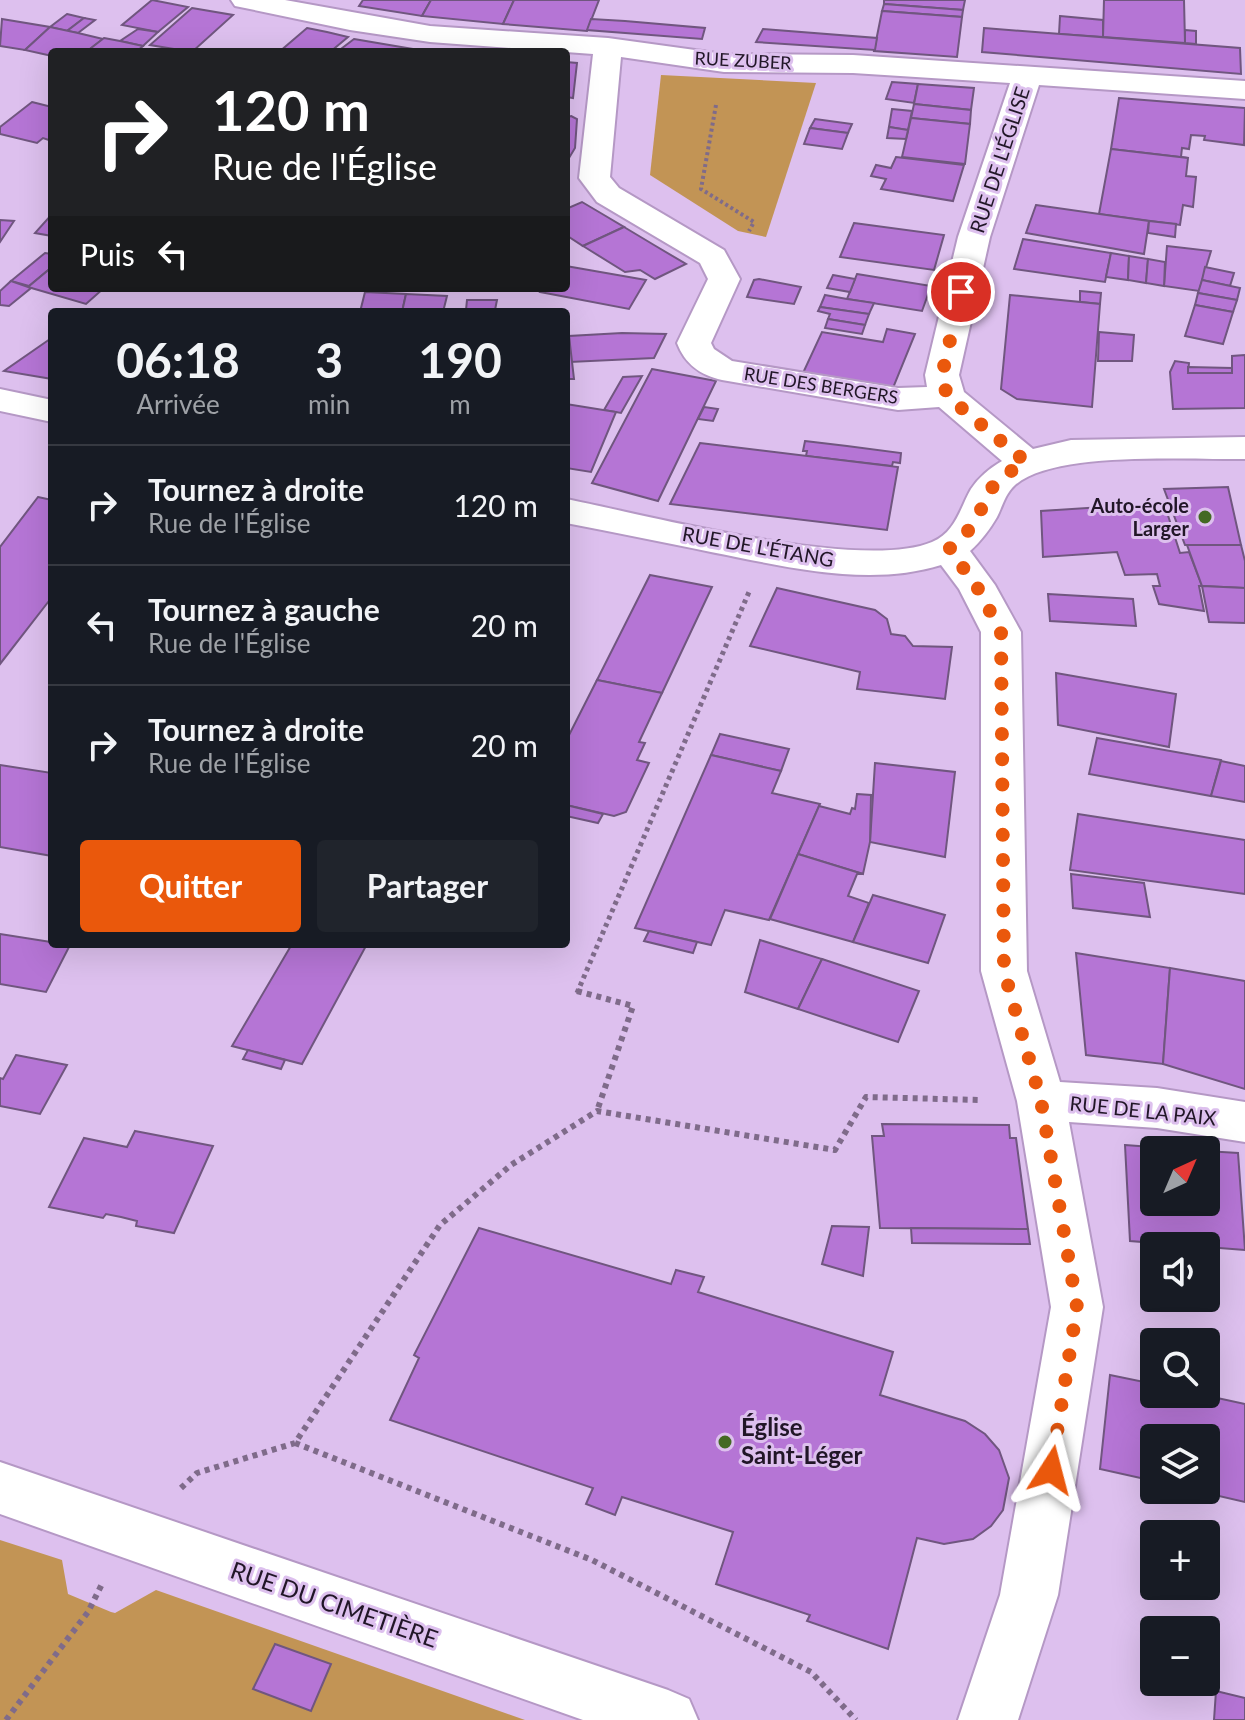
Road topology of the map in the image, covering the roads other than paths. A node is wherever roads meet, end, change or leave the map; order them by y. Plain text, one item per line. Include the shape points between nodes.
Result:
1 (245, 0) edge
2 (500, 46) edge
3 (608, 47) junction
4 (1027, 76) junction
5 (1245, 90) edge
6 (947, 396) junction
7 (0, 400) edge
8 (48, 410) edge
9 (1245, 448) edge
10 (1026, 462) junction
11 (570, 512) edge
12 (949, 549) junction
13 (1041, 1101) junction
14 (1245, 1122) edge
15 (0, 1488) edge
16 (668, 1720) edge
17 (988, 1720) edge

1 - 2 street, RUE ZUBER
2 - 3 street, RUE ZUBER
3 - 4 street, RUE ZUBER via 724,63 853,64
3 - 6 street, RUE DES BERGERS via 594,178 608,195 713,257 724,279 694,343 699,355 722,370 898,399
4 - 5 street, RUE ZUBER
4 - 6 street, RUE DE L'ÉGLISE via 974,237 942,375
6 - 10 street
7 - 8 street
9 - 10 street via 1071,451
10 - 12 street via 988,492 978,517
11 - 12 street, RUE DE L'ÉTANG via 767,551 852,562 912,561
12 - 13 street via 1001,632 1004,971
13 - 14 street, RUE DE LA PAIX via 1157,1108
13 - 17 street via 1077,1307 1029,1595
15 - 16 street, RUE DU CIMETIÈRE

